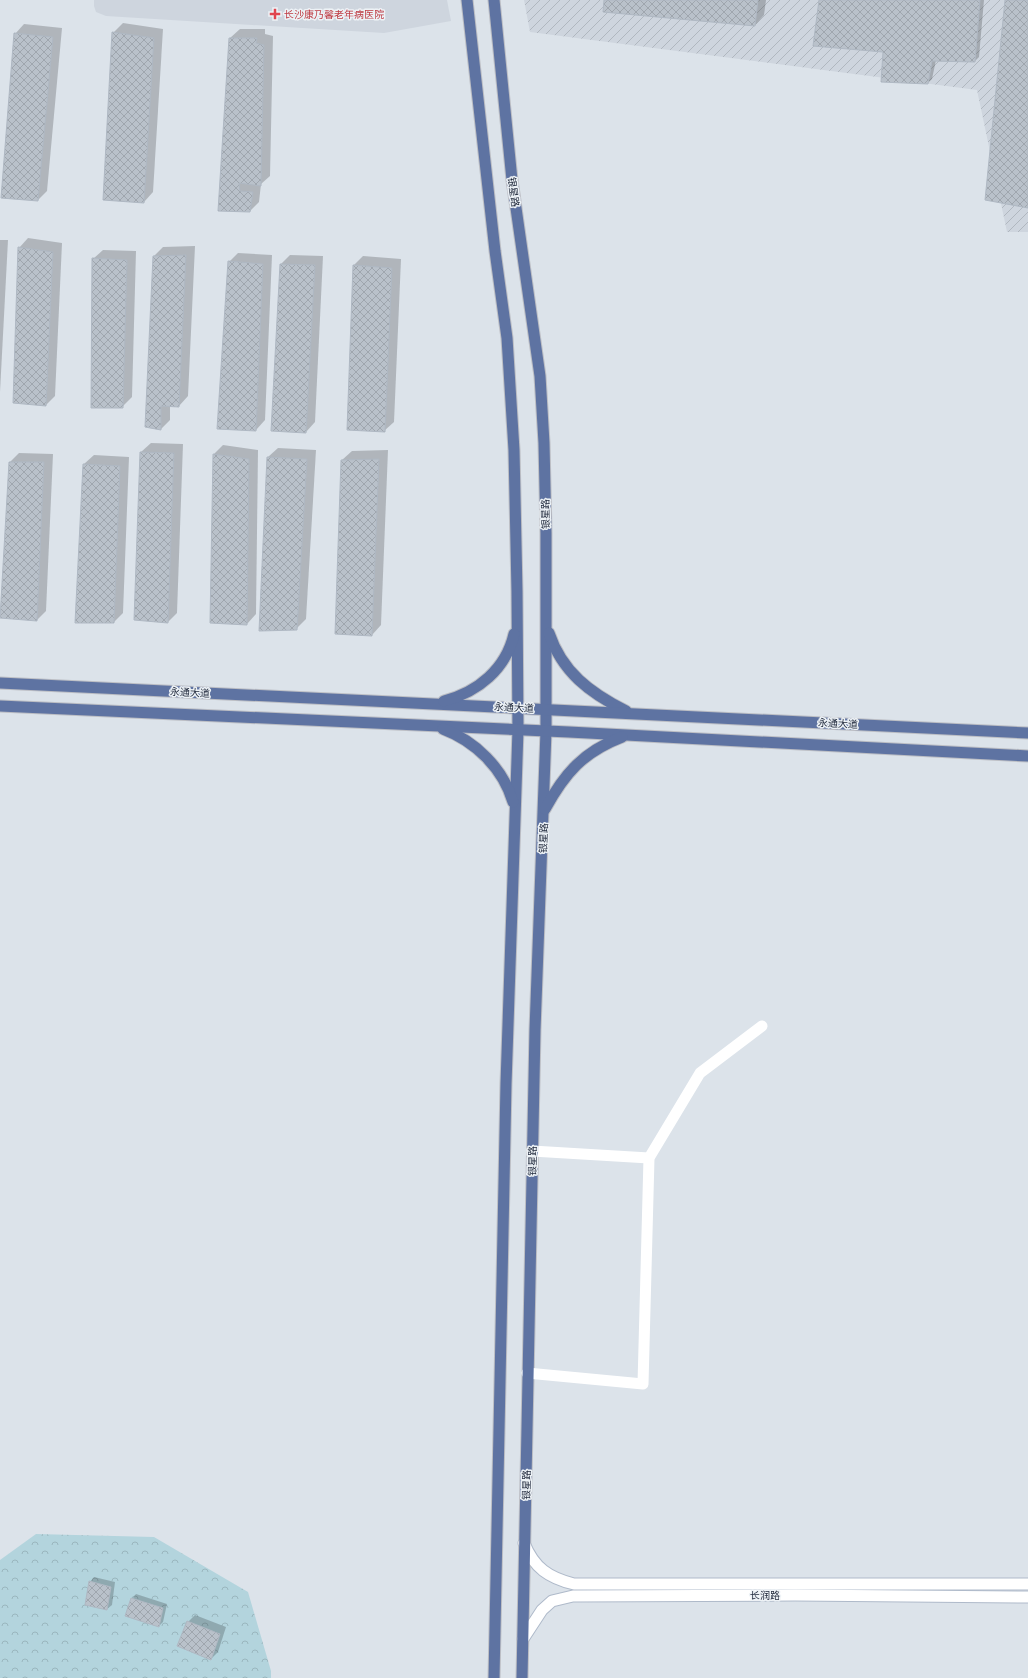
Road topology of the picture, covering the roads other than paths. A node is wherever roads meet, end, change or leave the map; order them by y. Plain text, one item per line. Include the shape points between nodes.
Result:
1 (467, 0) edge
2 (494, 0) edge
3 (518, 621) junction
4 (546, 626) junction
5 (0, 683) edge
6 (438, 703) junction
7 (0, 706) edge
8 (518, 707) junction
9 (546, 709) junction
10 (630, 713) junction
11 (437, 726) junction
12 (518, 730) junction
13 (546, 731) junction
14 (1028, 733) edge
15 (626, 735) junction
16 (1028, 756) edge
17 (515, 809) junction
18 (544, 811) junction
19 (762, 1026) dead end
20 (532, 1151) junction
21 (649, 1158) junction
22 (528, 1373) junction
23 (524, 1542) junction
24 (1028, 1584) edge
25 (1028, 1597) edge
26 (523, 1639) junction
27 (494, 1678) edge
28 (522, 1678) edge

1 - 3 main road via 511,386
2 - 4 main road, 银星路 via 512,180 540,376 544,443
3 - 6 main road via 512,642 499,667 490,677 457,697
3 - 8 main road
4 - 9 main road, 银星路
4 - 10 main road via 558,655 578,680
5 - 6 main road, 永通大道
6 - 8 main road, 永通大道
7 - 11 main road
8 - 9 main road, 永通大道
8 - 12 main road
9 - 10 main road, 永通大道
9 - 13 main road, 银星路
10 - 14 main road, 永通大道
11 - 12 main road
11 - 17 main road via 470,743 484,755 503,779
12 - 13 main road
12 - 17 main road
13 - 15 main road
13 - 18 main road, 银星路
15 - 16 main road
15 - 18 main road via 607,743 576,763
17 - 27 main road via 506,1092
18 - 20 main road, 银星路
19 - 21 main road via 700,1072
20 - 21 main road
20 - 22 main road, 银星路
21 - 22 main road via 643,1384
22 - 23 main road, 银星路
23 - 24 main road, 长润路 via 532,1561 554,1578 574,1584
23 - 26 main road, 银星路
25 - 26 main road, 长润路 via 573,1596 552,1601 542,1610
26 - 28 main road, 银星路

